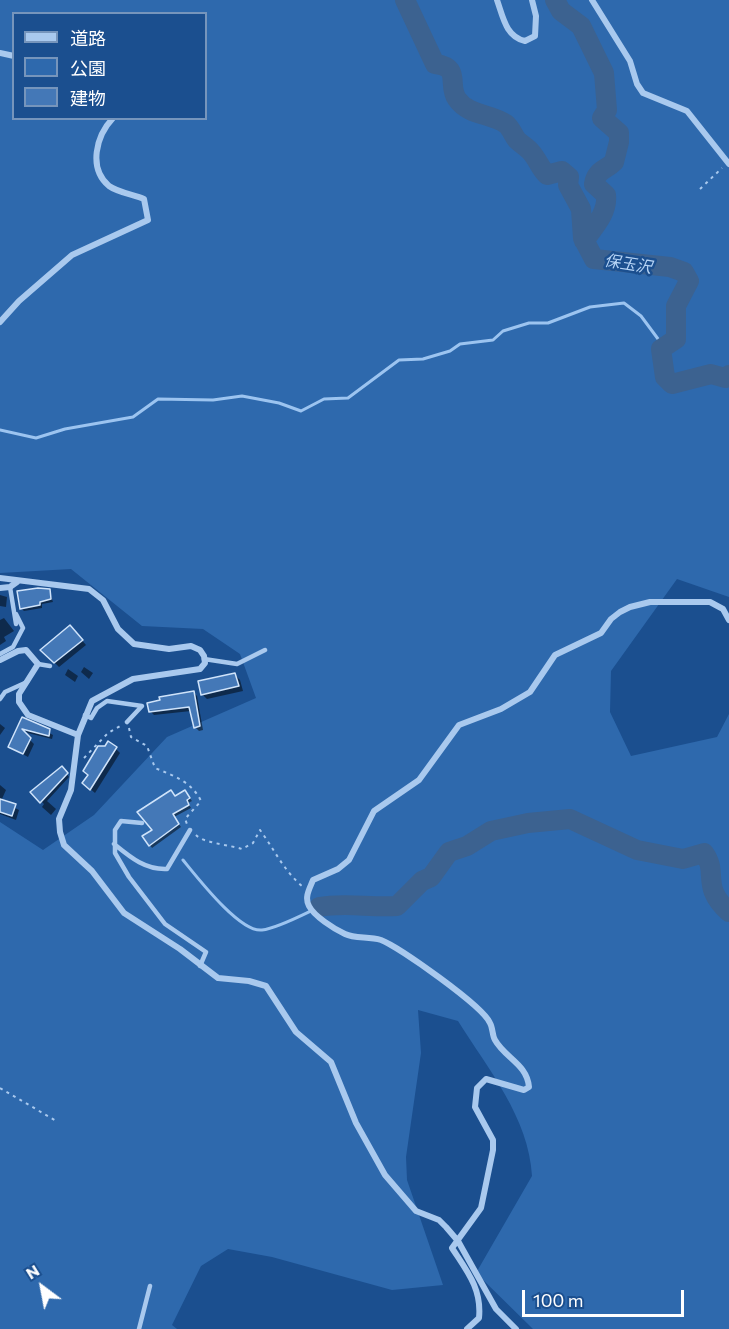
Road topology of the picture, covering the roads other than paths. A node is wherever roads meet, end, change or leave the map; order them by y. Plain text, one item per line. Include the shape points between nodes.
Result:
1 (497, 0) edge
2 (531, 0) edge
3 (592, 0) edge
4 (112, 120) edge
5 (728, 163) edge
6 (0, 322) edge
7 (0, 579) edge
8 (17, 582) junction
9 (10, 587) junction
10 (0, 588) edge
11 (16, 614) junction
12 (729, 620) edge
13 (16, 624) dead end
14 (265, 650) dead end
15 (0, 654) edge
16 (0, 660) edge
17 (204, 660) junction
18 (39, 664) junction
19 (50, 666) dead end
20 (27, 682) junction
21 (0, 699) edge
22 (85, 715) junction
23 (127, 722) road end
24 (78, 735) junction
25 (142, 823) dead end
26 (190, 830) road end
27 (114, 844) junction
28 (200, 966) junction
29 (458, 1241) junction
30 (150, 1286) dead end
31 (139, 1329) edge
32 (467, 1329) edge
33 (516, 1329) edge

1 - 2 street via 508,30 525,41 535,36 537,29
3 - 5 street via 630,61 643,93 687,111
4 - 6 street via 97,149 98,169 110,187 144,199 148,220 72,255
7 - 8 street
8 - 9 street
8 - 17 street via 39,581 89,589 103,600 118,629 134,644 168,649 191,646 200,650
9 - 10 street
9 - 11 lane
11 - 13 lane
11 - 15 lane via 23,628 13,647
12 - 29 street via 723,609 710,602 650,602 620,612 601,633 555,655 530,692 501,709 459,725 418,780 374,812 349,860 313,880 306,899 309,908 345,934 381,940 464,996 490,1021 495,1041 528,1079 529,1087 524,1090 486,1079 477,1088 475,1107 493,1140 493,1150 481,1208
14 - 17 lane via 237,664
16 - 18 street via 26,650
17 - 22 street via 200,669 160,673 124,683 92,701
18 - 19 lane
18 - 20 street
20 - 21 lane via 5,692
20 - 24 street via 19,694 28,714
22 - 23 lane via 91,718 107,701 142,706
22 - 24 street
24 - 28 street via 75,770 59,819 64,845 92,871 124,913
25 - 27 lane via 121,821 115,830
26 - 27 lane via 167,869 144,865
27 - 28 lane via 129,877 165,924 206,952
28 - 29 street via 218,978 266,986 296,1032 331,1062 356,1123 385,1175 416,1211 439,1220
29 - 32 street via 452,1248 477,1288 481,1302 479,1318
29 - 33 street via 496,1309
30 - 31 lane

